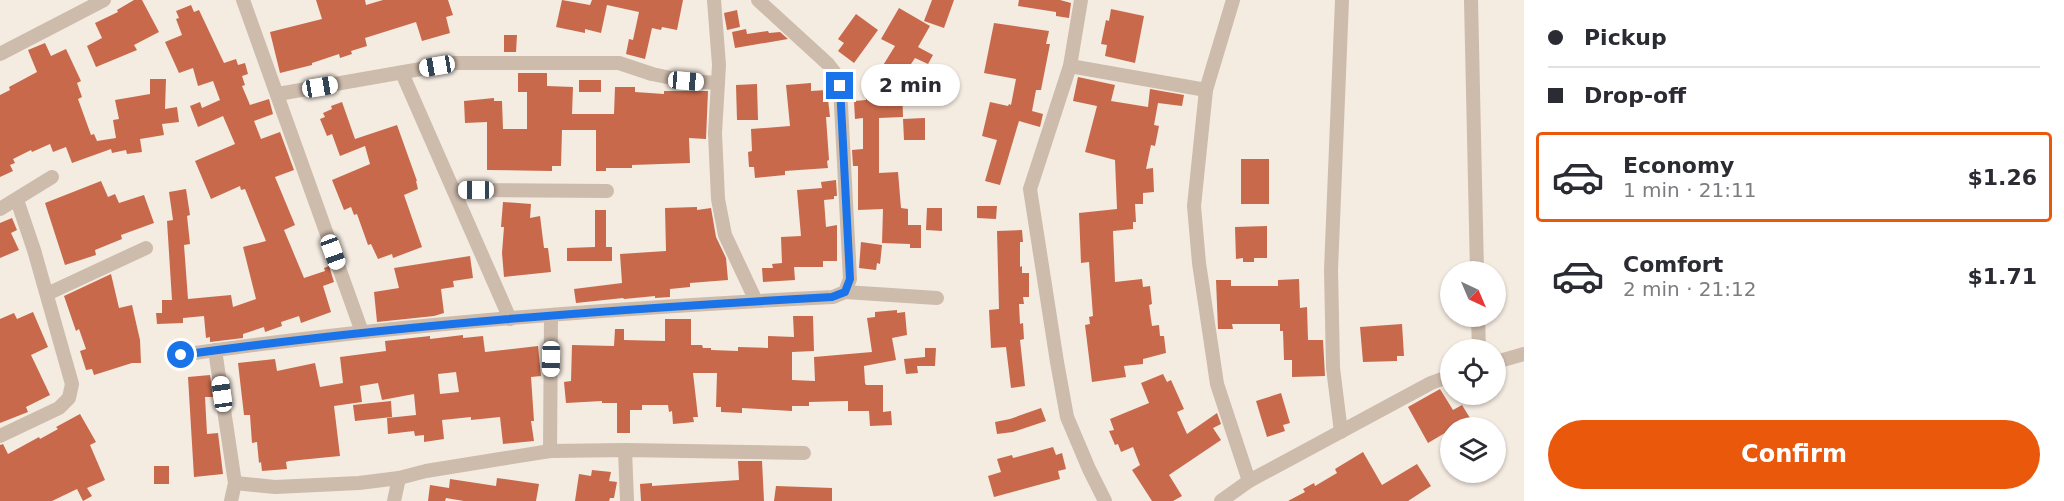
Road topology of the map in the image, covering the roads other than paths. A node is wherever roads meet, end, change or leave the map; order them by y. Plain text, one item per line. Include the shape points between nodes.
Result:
1 (104, 0) edge
2 (243, 0) edge
3 (714, 0) edge
4 (758, 0) edge
5 (1081, 0) edge
6 (1233, 0) edge
7 (1342, 0) edge
8 (1471, 0) edge
9 (1, 50) edge
10 (1070, 66) junction
11 (402, 72) junction
12 (717, 83) junction
13 (1206, 90) junction
14 (278, 94) junction
15 (52, 177) dead end
16 (454, 190) junction
17 (607, 191) dead end
18 (16, 200) junction
19 (0, 209) edge
20 (146, 248) dead end
21 (1477, 261) edge
22 (845, 292) junction
23 (48, 294) junction
24 (937, 298) dead end
25 (756, 301) junction
26 (551, 316) junction
27 (510, 319) junction
28 (362, 333) junction
29 (215, 350) junction
30 (1524, 354) edge
31 (181, 355) dead end
32 (1506, 359) edge
33 (1440, 380) edge
34 (1341, 432) junction
35 (0, 436) edge
36 (625, 450) junction
37 (550, 451) junction
38 (804, 453) dead end
39 (399, 478) junction
40 (1249, 481) junction
41 (235, 483) junction
42 (231, 501) edge
43 (394, 501) edge
44 (627, 501) edge
45 (1105, 501) edge
46 (1221, 501) edge

1 - 9 street
2 - 14 street
3 - 12 street
4 - 22 street via 828,64 840,86 850,279
5 - 10 street
6 - 13 street
7 - 34 street via 1331,270 1333,368
8 - 21 street
10 - 13 street
10 - 45 street via 1030,189 1067,417
11 - 12 street via 455,63 619,63 660,76
11 - 14 street
11 - 16 street
12 - 25 street via 718,199 725,236
13 - 40 street via 1194,206 1199,263 1217,384
14 - 28 street
15 - 18 street
16 - 17 street
16 - 27 street
18 - 19 street
18 - 23 street
20 - 23 street
22 - 24 street
22 - 25 street via 832,297
23 - 35 street via 72,384 69,398 59,408
25 - 26 street
26 - 27 street
26 - 37 street
27 - 28 street
28 - 29 street
29 - 31 street
29 - 41 street
30 - 32 street
33 - 34 street
34 - 40 street
36 - 37 street
36 - 38 street
36 - 44 street
37 - 39 street
39 - 41 street via 316,486
39 - 43 street
40 - 46 street
41 - 42 street

